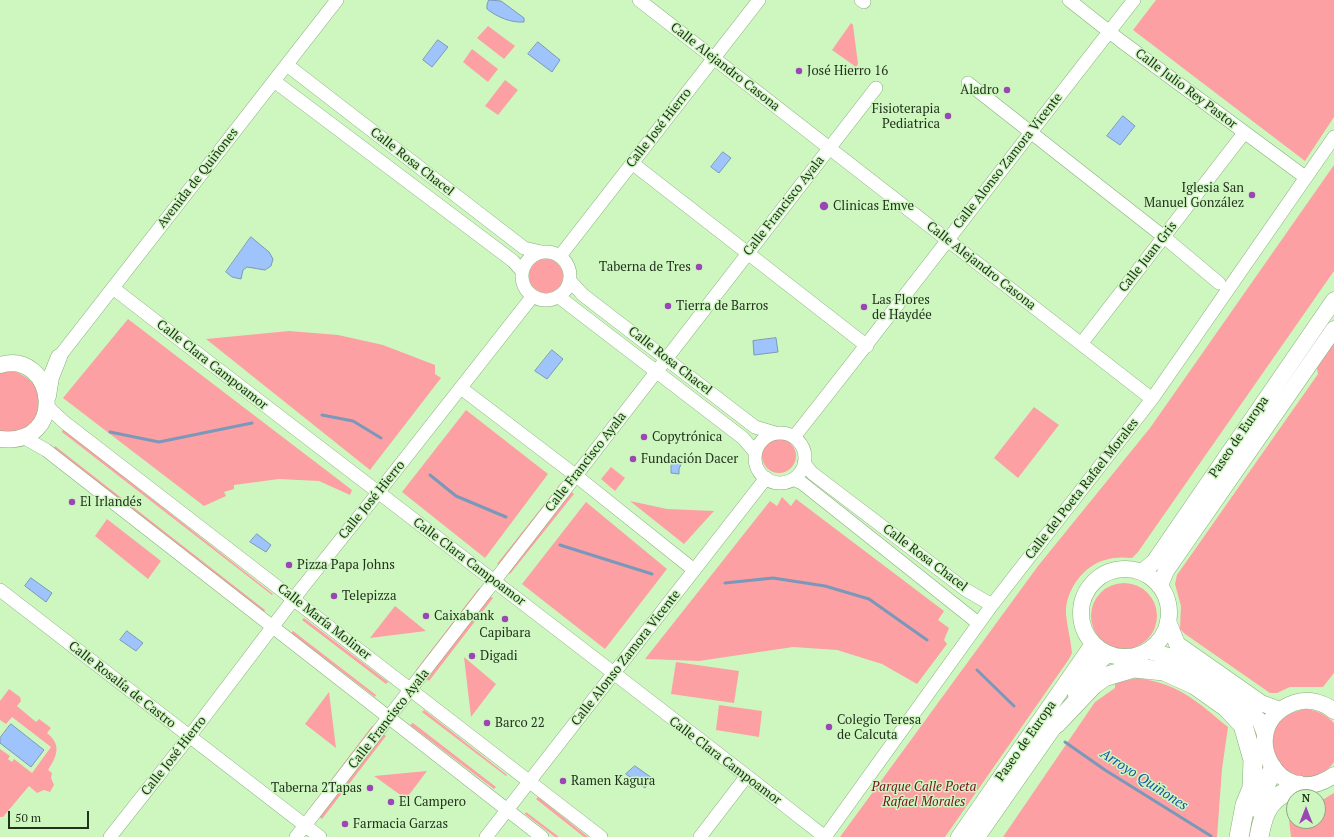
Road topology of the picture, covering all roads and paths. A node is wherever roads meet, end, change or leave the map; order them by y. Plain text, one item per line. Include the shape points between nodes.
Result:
1 (337, 0) edge
2 (639, 0) edge
3 (758, 0) edge
4 (1069, 0) edge
5 (1134, 0) edge
6 (1109, 31) junction
7 (713, 58) junction
8 (287, 65) junction
9 (274, 81) junction
10 (968, 83) dead end
11 (876, 88) dead end
12 (1030, 132) junction
13 (1244, 133) junction
14 (1334, 137) edge
15 (829, 148) junction
16 (632, 163) junction
17 (1305, 177) junction
18 (1164, 237) junction
19 (947, 240) junction
20 (541, 252) junction
21 (747, 254) junction
22 (560, 256) junction
23 (522, 271) junction
24 (570, 281) junction
25 (1219, 283) dead end
26 (113, 288) junction
27 (532, 296) junction
28 (559, 297) junction
29 (1334, 300) edge
30 (1334, 329) edge
31 (1081, 344) junction
32 (867, 346) junction
33 (59, 357) junction
34 (666, 358) junction
35 (0, 365) edge
36 (28, 368) junction
37 (656, 371) junction
38 (460, 388) junction
39 (1152, 399) junction
40 (48, 404) junction
41 (775, 433) junction
42 (23, 437) junction
43 (794, 437) junction
44 (0, 439) edge
45 (755, 452) junction
46 (804, 463) junction
47 (575, 475) junction
48 (766, 478) junction
49 (794, 479) junction
50 (378, 494) junction
51 (694, 570) junction
52 (1142, 572) junction
53 (494, 581) junction
54 (1160, 586) junction
55 (0, 590) edge
56 (294, 599) junction
57 (992, 605) junction
58 (1168, 622) junction
59 (978, 624) junction
60 (273, 627) junction
61 (1093, 644) junction
62 (1148, 651) junction
63 (1108, 654) junction
64 (613, 674) junction
65 (411, 690) junction
66 (1334, 694) edge
67 (1318, 702) junction
68 (1280, 710) junction
69 (1334, 711) edge
70 (390, 718) junction
71 (1056, 724) junction
72 (1265, 734) junction
73 (189, 737) junction
74 (1273, 769) junction
75 (1334, 775) edge
76 (746, 777) junction
77 (529, 781) junction
78 (1299, 785) junction
79 (507, 810) junction
80 (305, 826) junction
81 (1240, 834) edge
82 (110, 837) edge
83 (296, 837) edge
84 (320, 837) edge
85 (486, 837) edge
86 (542, 837) edge
87 (601, 837) edge
88 (700, 837) edge
89 (825, 837) edge
90 (959, 837) edge
91 (977, 837) edge
92 (1260, 837) edge

1 - 8 street, Avenida de Quiñones
2 - 7 street, Calle Alejandro Casona
3 - 7 street, Calle José Hierro
4 - 6 street, Calle Julio Rey Pastor
5 - 6 street, Calle Alonso Zamora Vicente
6 - 12 street, Calle Alonso Zamora Vicente
6 - 13 street, Calle Julio Rey Pastor
7 - 15 street, Calle Alejandro Casona
7 - 16 street, Calle José Hierro
8 - 9 street, Avenida de Quiñones
8 - 20 street, Calle Rosa Chacel via 524,248
9 - 23 street, Calle Rosa Chacel via 513,261
9 - 26 street, Avenida de Quiñones
10 - 12 street
11 - 15 street, Calle Francisco Ayala
12 - 18 street
12 - 19 street, Calle Alonso Zamora Vicente
13 - 17 street, Calle Julio Rey Pastor
13 - 18 street, Calle Juan Gris
14 - 17 street, Calle del Poeta Rafael Morales
15 - 19 street, Calle Alejandro Casona
15 - 21 street, Calle Francisco Ayala
16 - 21 street
16 - 22 street, Calle José Hierro
17 - 39 street, Calle del Poeta Rafael Morales
18 - 25 street
18 - 31 street, Calle Juan Gris
19 - 31 street, Calle Alejandro Casona
19 - 32 street, Calle Alonso Zamora Vicente
20 - 22 street
20 - 23 street via 532,256
21 - 32 street
21 - 34 street, Calle Francisco Ayala
22 - 24 street via 568,268
23 - 27 street via 525,290
24 - 28 street
24 - 34 street, Calle Rosa Chacel via 583,295
26 - 33 street, Avenida de Quiñones
26 - 50 street, Calle Clara Campoamor
27 - 28 street via 541,300
27 - 38 street, Calle José Hierro
28 - 37 street, Calle Rosa Chacel
29 - 52 main road, Paseo de Europa via 1154,562
30 - 54 main road, Paseo de Europa via 1166,571
31 - 39 street, Calle Alejandro Casona
32 - 43 street, Calle Alonso Zamora Vicente
33 - 36 main road, Avenida de Quiñones via 42,366
33 - 40 main road, Avenida de Quiñones via 51,377
34 - 37 street, Calle Francisco Ayala
34 - 41 street, Calle Rosa Chacel via 755,427
35 - 36 main road via 17,364
36 - 40 main road via 38,376 45,387
37 - 45 street, Calle Rosa Chacel via 743,438
37 - 47 street, Calle Francisco Ayala
38 - 47 street
38 - 50 street, Calle José Hierro
39 - 57 street, Calle del Poeta Rafael Morales
40 - 42 main road, Avenida de Quiñones via 40,426
40 - 56 street, Calle María Moliner via 64,422
41 - 43 street via 785,433
41 - 45 street via 759,443
42 - 44 main road via 12,440
42 - 60 street via 46,450
43 - 46 street via 801,444
45 - 48 street via 755,462
46 - 49 street
46 - 57 street, Calle Rosa Chacel via 812,473 954,580
47 - 51 street
47 - 53 street, Calle Francisco Ayala
48 - 49 street via 774,482
48 - 51 street, Calle Alonso Zamora Vicente
49 - 59 street, Calle Rosa Chacel
50 - 53 street, Calle Clara Campoamor
50 - 56 street, Calle José Hierro
51 - 64 street, Calle Alonso Zamora Vicente
52 - 54 main road
52 - 61 main road via 1129,569 1115,570 1103,575 1088,588 1081,607 1081,620 1085,633
53 - 64 street, Calle Clara Campoamor
53 - 65 street, Calle Francisco Ayala
54 - 58 main road via 1169,609
55 - 73 street, Calle Rosalía de Castro
56 - 60 street, Calle José Hierro
56 - 65 street, Calle María Moliner
57 - 59 street, Calle del Poeta Rafael Morales
58 - 62 main road via 1161,638
58 - 68 main road via 1177,644 1261,703
59 - 89 street, Calle del Poeta Rafael Morales
60 - 70 street
60 - 73 street, Calle José Hierro
61 - 63 main road
61 - 90 main road, Paseo de Europa
62 - 63 main road via 1128,657
62 - 72 main road via 1169,656 1252,714 1260,721
63 - 71 main road, Paseo de Europa via 1100,661
64 - 76 street, Calle Clara Campoamor
64 - 77 street, Calle Alonso Zamora Vicente
65 - 70 street, Calle Francisco Ayala
65 - 77 street, Calle María Moliner
66 - 67 main road
67 - 68 main road via 1296,702
67 - 69 main road
68 - 72 main road via 1273,716
70 - 79 street
70 - 80 street, Calle Francisco Ayala
71 - 81 highway via 1104,677 1134,668 1164,671 1195,685 1226,707 1243,725 1253,760 1252,788 1245,805
71 - 91 main road, Paseo de Europa
72 - 74 main road via 1264,746
73 - 80 street, Calle Rosalía de Castro
73 - 82 street, Calle José Hierro
74 - 78 main road via 1289,782
74 - 81 highway
75 - 78 main road via 1313,785
76 - 88 street
76 - 89 street, Calle Clara Campoamor
77 - 79 street, Calle Alonso Zamora Vicente
77 - 87 street, Calle María Moliner
78 - 92 highway via 1272,800 1264,814
79 - 85 street, Calle Alonso Zamora Vicente
79 - 86 street
80 - 83 street, Calle Francisco Ayala
80 - 84 street, Calle Rosalía de Castro

